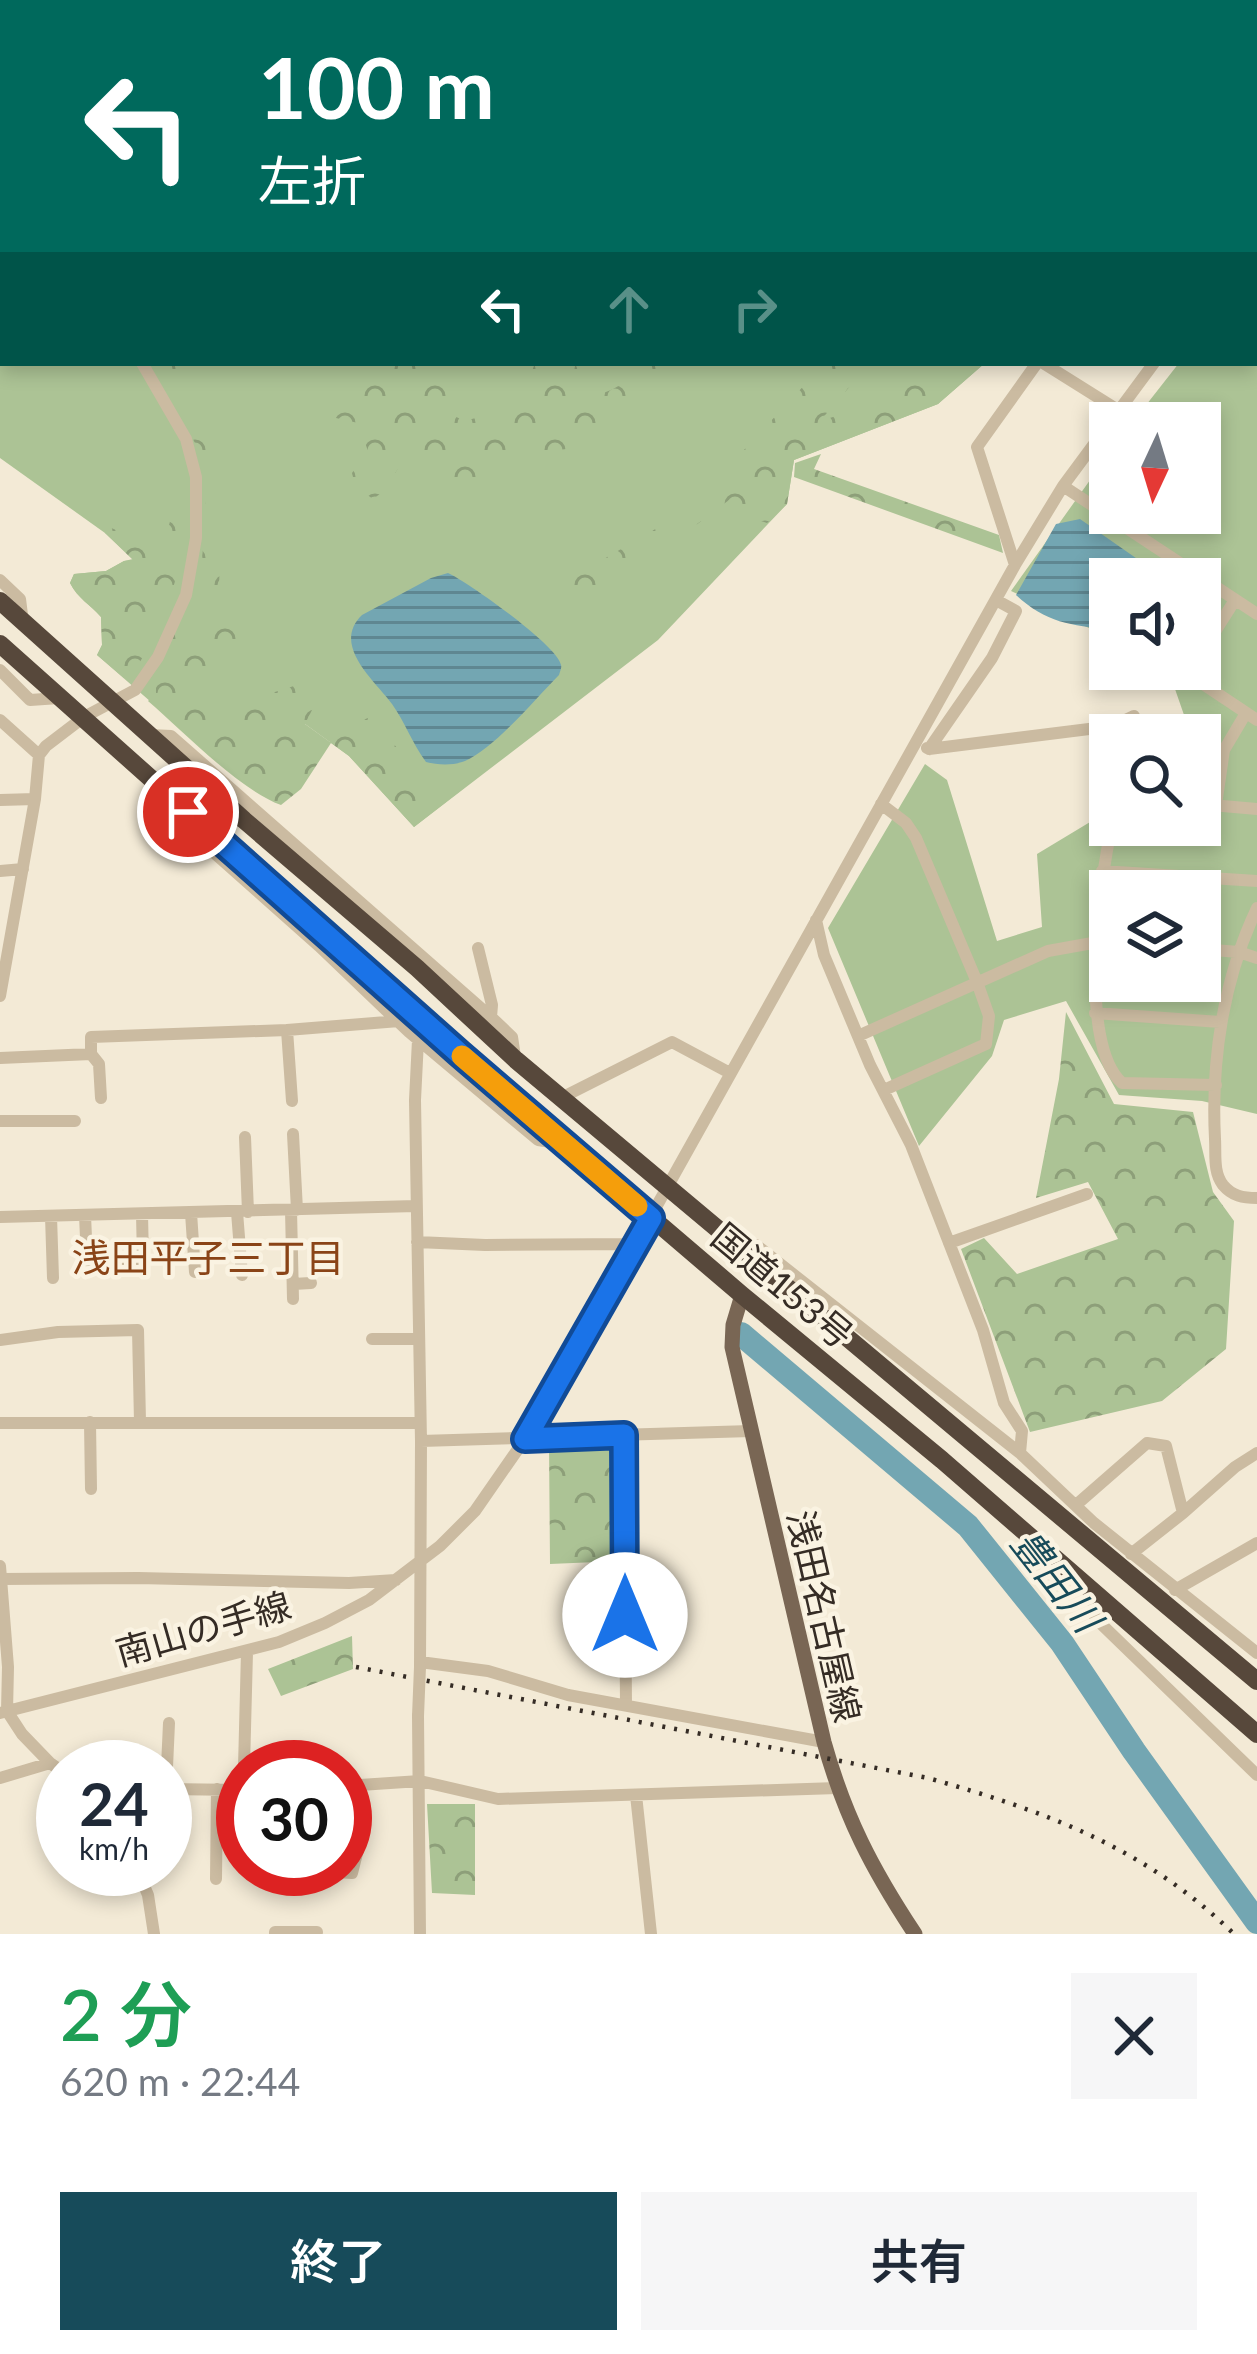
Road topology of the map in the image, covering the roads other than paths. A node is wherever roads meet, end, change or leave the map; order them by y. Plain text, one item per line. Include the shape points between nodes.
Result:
1 (144, 366) edge
2 (1038, 366) edge
3 (1045, 366) edge
4 (1152, 366) edge
5 (1105, 402) edge
6 (1124, 402) edge
7 (1089, 450) edge
8 (1063, 486) junction
9 (1015, 565) junction
10 (0, 580) edge
11 (996, 600) junction
12 (1235, 600) junction
13 (0, 601) edge
14 (1257, 614) edge
15 (1221, 622) edge
16 (23, 623) junction
17 (0, 644) edge
18 (0, 670) edge
19 (1211, 690) edge
20 (59, 698) junction
21 (111, 702) junction
22 (1251, 717) edge
23 (84, 718) junction
24 (1, 721) edge
25 (1089, 729) edge
26 (914, 744) junction
27 (929, 749) junction
28 (39, 755) junction
29 (1221, 771) edge
30 (164, 788) junction
31 (35, 799) junction
32 (0, 800) edge
33 (881, 804) junction
34 (1221, 806) edge
35 (1257, 809) edge
36 (23, 869) junction
37 (0, 871) edge
38 (1221, 879) edge
39 (1257, 881) edge
40 (1257, 908) edge
41 (815, 919) junction
42 (4, 941) edge
43 (1089, 944) edge
44 (319, 946) junction
45 (478, 949) dead end
46 (1221, 951) edge
47 (1239, 952) junction
48 (346, 953) junction
49 (1257, 958) edge
50 (422, 964) junction
51 (977, 982) junction
52 (0, 996) edge
53 (1096, 1002) edge
54 (1095, 1012) junction
55 (491, 1017) junction
56 (399, 1021) junction
57 (1220, 1022) junction
58 (287, 1030) junction
59 (858, 1036) junction
60 (418, 1040) junction
61 (91, 1054) junction
62 (0, 1058) edge
63 (516, 1060) junction
64 (730, 1073) junction
65 (1216, 1085) junction
66 (884, 1090) junction
67 (101, 1098) dead end
68 (561, 1098) junction
69 (292, 1101) dead end
70 (75, 1120) dead end
71 (0, 1121) edge
72 (293, 1134) dead end
73 (245, 1137) dead end
74 (565, 1144) junction
75 (665, 1188) junction
76 (1088, 1194) dead end
77 (1257, 1198) edge
78 (416, 1206) junction
79 (294, 1210) junction
80 (243, 1212) junction
81 (191, 1213) junction
82 (142, 1214) junction
83 (85, 1215) junction
84 (51, 1216) junction
85 (0, 1217) edge
86 (651, 1218) junction
87 (417, 1242) junction
88 (731, 1243) junction
89 (949, 1243) junction
90 (635, 1244) junction
91 (245, 1266) dead end
92 (195, 1272) dead end
93 (53, 1278) dead end
94 (311, 1283) dead end
95 (742, 1295) junction
96 (372, 1339) dead end
97 (419, 1339) junction
98 (0, 1340) edge
99 (958, 1405) junction
100 (90, 1422) junction
101 (140, 1422) junction
102 (421, 1423) junction
103 (0, 1424) edge
104 (751, 1431) junction
105 (958, 1432) junction
106 (624, 1435) junction
107 (525, 1439) junction
108 (421, 1441) junction
109 (1020, 1453) junction
110 (1257, 1453) edge
111 (91, 1490) dead end
112 (1076, 1505) junction
113 (1183, 1514) junction
114 (1080, 1527) junction
115 (1257, 1543) edge
116 (1048, 1553) junction
117 (1131, 1554) junction
118 (418, 1562) junction
119 (0, 1567) edge
120 (1163, 1579) junction
121 (2, 1580) edge
122 (396, 1580) junction
123 (1175, 1590) junction
124 (1095, 1593) junction
125 (1174, 1614) junction
126 (1, 1626) edge
127 (1257, 1632) edge
128 (1251, 1648) edge
129 (248, 1652) junction
130 (420, 1665) junction
131 (1257, 1681) edge
132 (626, 1705) junction
133 (1225, 1707) junction
134 (3, 1712) edge
135 (1195, 1712) junction
136 (169, 1723) dead end
137 (1257, 1734) edge
138 (168, 1740) edge
139 (245, 1740) edge
140 (824, 1742) junction
141 (36, 1748) edge
142 (36, 1767) edge
143 (1257, 1775) edge
144 (0, 1778) edge
145 (420, 1781) junction
146 (372, 1784) edge
147 (837, 1788) junction
148 (636, 1795) junction
149 (148, 1896) edge
150 (317, 1932) edge
151 (154, 1934) edge
152 (275, 1934) edge
153 (420, 1934) edge
154 (651, 1934) edge
155 (915, 1934) edge

1 - 21 street via 186,439 196,476 196,538 186,596 158,657 135,690
2 - 9 street via 977,447
3 - 5 street
4 - 6 street, 南山の手線
7 - 8 street, 南山の手線
8 - 9 street, 南山の手線
8 - 12 street
9 - 11 street, 南山の手線
10 - 16 street via 20,599
11 - 26 street, 南山の手線
11 - 27 street via 1016,611
12 - 14 street
12 - 15 street
13 - 16 highway, 国道153号
16 - 21 highway, 国道153号
17 - 20 highway, 国道153号
18 - 20 street via 30,700
19 - 22 street
20 - 23 highway, 国道153号
21 - 23 street
21 - 50 highway, 国道153号
22 - 29 street via 1224,750
23 - 28 street
23 - 30 highway, 国道153号
24 - 28 street
25 - 27 street
26 - 27 street
26 - 33 street, 南山の手線
28 - 31 street
30 - 44 street via 167,812
30 - 48 highway, 国道153号
31 - 32 street
31 - 36 street
33 - 41 street, 南山の手線
33 - 51 street via 916,838
34 - 35 street
36 - 37 street
36 - 42 street
38 - 39 street
40 - 47 street
41 - 59 street
41 - 64 street, 南山の手線
42 - 52 street
43 - 51 street via 1048,950
44 - 48 street
44 - 56 street
45 - 55 street
46 - 47 street
47 - 49 street
47 - 57 street
48 - 74 highway, 国道153号
50 - 55 street
50 - 63 highway, 国道153号
51 - 59 street
51 - 66 street via 989,1016 986,1044
53 - 54 street
54 - 57 street
54 - 65 street via 1122,1083
55 - 63 street via 512,1037
56 - 58 street
56 - 60 street
57 - 65 street
58 - 61 street via 91,1037
58 - 69 street
59 - 66 street
60 - 74 street via 538,1140
60 - 78 street
61 - 62 street
61 - 67 street
63 - 68 highway, 国道153号
64 - 68 street via 672,1042
64 - 75 street, 南山の手線
65 - 77 street via 1216,1173 1236,1196
66 - 89 street
68 - 75 highway, 国道153号
70 - 71 street
72 - 79 street
73 - 80 street
74 - 86 highway, 国道153号
75 - 86 street, 南山の手線
75 - 88 highway, 国道153号
76 - 89 street
78 - 79 street
78 - 87 street
79 - 80 street
79 - 94 street via 293,1291
80 - 81 street
80 - 91 street
81 - 82 street
81 - 92 street
82 - 83 street
82 - 83 street via 143,1259 87,1260
83 - 84 street
84 - 85 street
84 - 93 street
86 - 90 street, 南山の手線
86 - 95 highway, 国道153号
87 - 90 street
87 - 97 street
88 - 99 street via 756,1245
88 - 105 highway, 国道153号
89 - 109 street via 1004,1403 1022,1431
90 - 107 street, 南山の手線
95 - 104 main road, 浅田名古屋線 via 732,1347
95 - 116 highway, 国道153号
96 - 97 street
97 - 102 street
98 - 101 street via 138,1330
99 - 105 street
99 - 109 street
100 - 101 street
100 - 103 street
100 - 111 street
101 - 102 street
102 - 108 street
104 - 106 street
104 - 140 main road, 浅田名古屋線
105 - 114 highway, 国道153号
106 - 107 street
106 - 132 street
107 - 108 street
107 - 118 street, 南山の手線 via 475,1511
108 - 118 street
109 - 112 street
110 - 113 street
112 - 113 street via 1147,1444 1166,1446
112 - 114 street
113 - 117 street
114 - 116 highway
114 - 117 street
114 - 125 highway, 国道153号
115 - 123 street
116 - 124 highway, 国道153号
117 - 120 street
118 - 122 street, 南山の手線
118 - 130 street
119 - 121 street
120 - 123 street
120 - 125 street
121 - 122 street
121 - 126 street
122 - 129 street, 南山の手線 via 325,1623
123 - 128 street
124 - 133 highway, 国道153号
124 - 135 street via 1096,1619
125 - 131 highway, 国道153号
126 - 134 street via 8,1667
127 - 128 street
129 - 134 street, 南山の手線
129 - 139 street
130 - 132 street via 488,1671
130 - 145 street, bridge
132 - 140 street
133 - 135 street
133 - 137 highway, 国道153号
134 - 141 street
135 - 143 street
136 - 138 street
140 - 147 main road, 浅田名古屋線
142 - 144 street
145 - 146 street
145 - 148 street via 498,1799
145 - 153 street
147 - 148 street
147 - 155 main road, 浅田名古屋線
148 - 154 street
149 - 151 street
150 - 152 street

